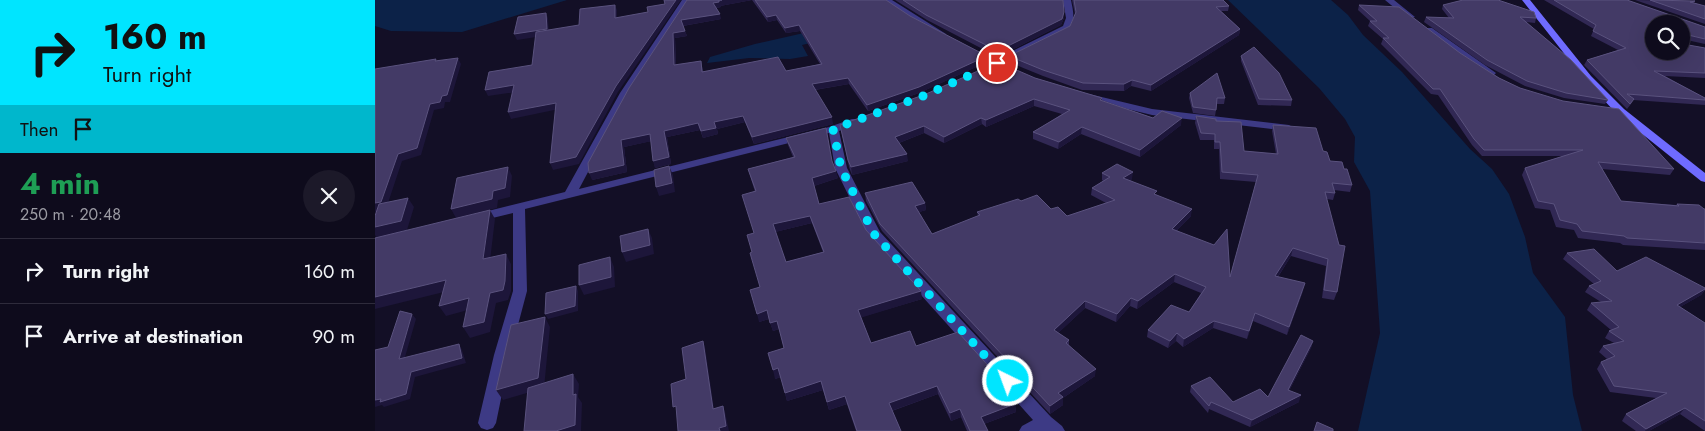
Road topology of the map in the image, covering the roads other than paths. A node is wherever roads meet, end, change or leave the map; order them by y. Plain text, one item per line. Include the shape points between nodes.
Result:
1 (686, 0) edge
2 (887, 0) edge
3 (1067, 0) edge
4 (1389, 0) edge
5 (1525, 0) edge
6 (955, 41) edge
7 (973, 74) edge
8 (1502, 80) edge
9 (1078, 94) edge
10 (1603, 109) edge
11 (1621, 111) junction
12 (869, 116) edge
13 (833, 129) junction
14 (1299, 129) edge
15 (1705, 179) edge
16 (569, 196) junction
17 (519, 207) junction
18 (461, 222) edge
19 (487, 423) dead end
20 (1051, 427) edge
21 (1028, 431) edge

1 - 16 street via 625,93
2 - 6 street
3 - 7 street via 1071,19 1066,28
4 - 8 street
5 - 11 street via 1588,78
9 - 14 street via 1152,112
10 - 11 street
11 - 15 street
12 - 13 street
13 - 16 street
13 - 20 street via 841,168 874,234
16 - 17 street
17 - 18 street
17 - 19 street via 520,291
20 - 21 street

